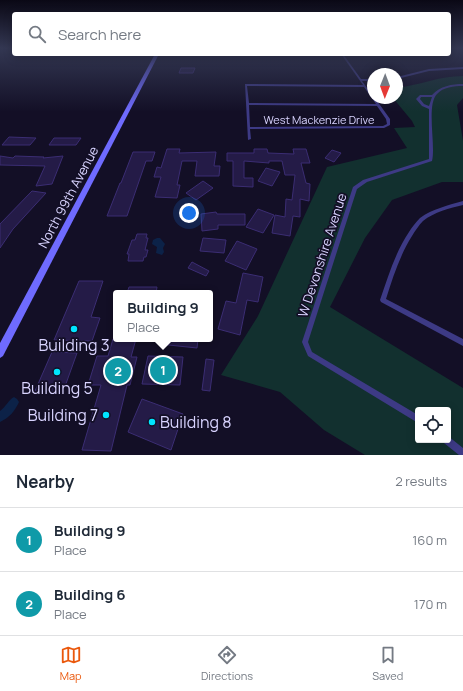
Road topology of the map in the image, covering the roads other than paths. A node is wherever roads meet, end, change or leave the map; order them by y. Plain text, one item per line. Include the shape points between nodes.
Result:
1 (149, 69) edge
2 (353, 69) edge
3 (442, 69) edge
4 (403, 76) edge
5 (360, 80) junction
6 (367, 80) edge
7 (463, 85) edge
8 (364, 86) junction
9 (433, 96) junction
10 (247, 104) junction
11 (377, 105) junction
12 (430, 108) junction
13 (249, 128) junction
14 (249, 139) dead end
15 (463, 203) edge
16 (463, 343) edge
17 (0, 353) edge
18 (415, 417) edge
19 (451, 443) edge
20 (463, 453) edge

1 - 17 main road, North 99th Avenue
2 - 5 street
3 - 4 street
5 - 6 street
5 - 8 street
7 - 9 street via 440,90
8 - 10 street via 246,86
8 - 11 street
9 - 12 street, W Devonshire Avenue
9 - 12 street via 420,96 418,99
10 - 11 street
10 - 13 street
11 - 13 street, West Mackenzie Drive via 388,119 389,124 384,128
12 - 18 street, W Devonshire Avenue via 431,160 365,181 356,188 305,342 310,354
13 - 14 street
15 - 16 street via 420,221 401,251 383,300
19 - 20 street

